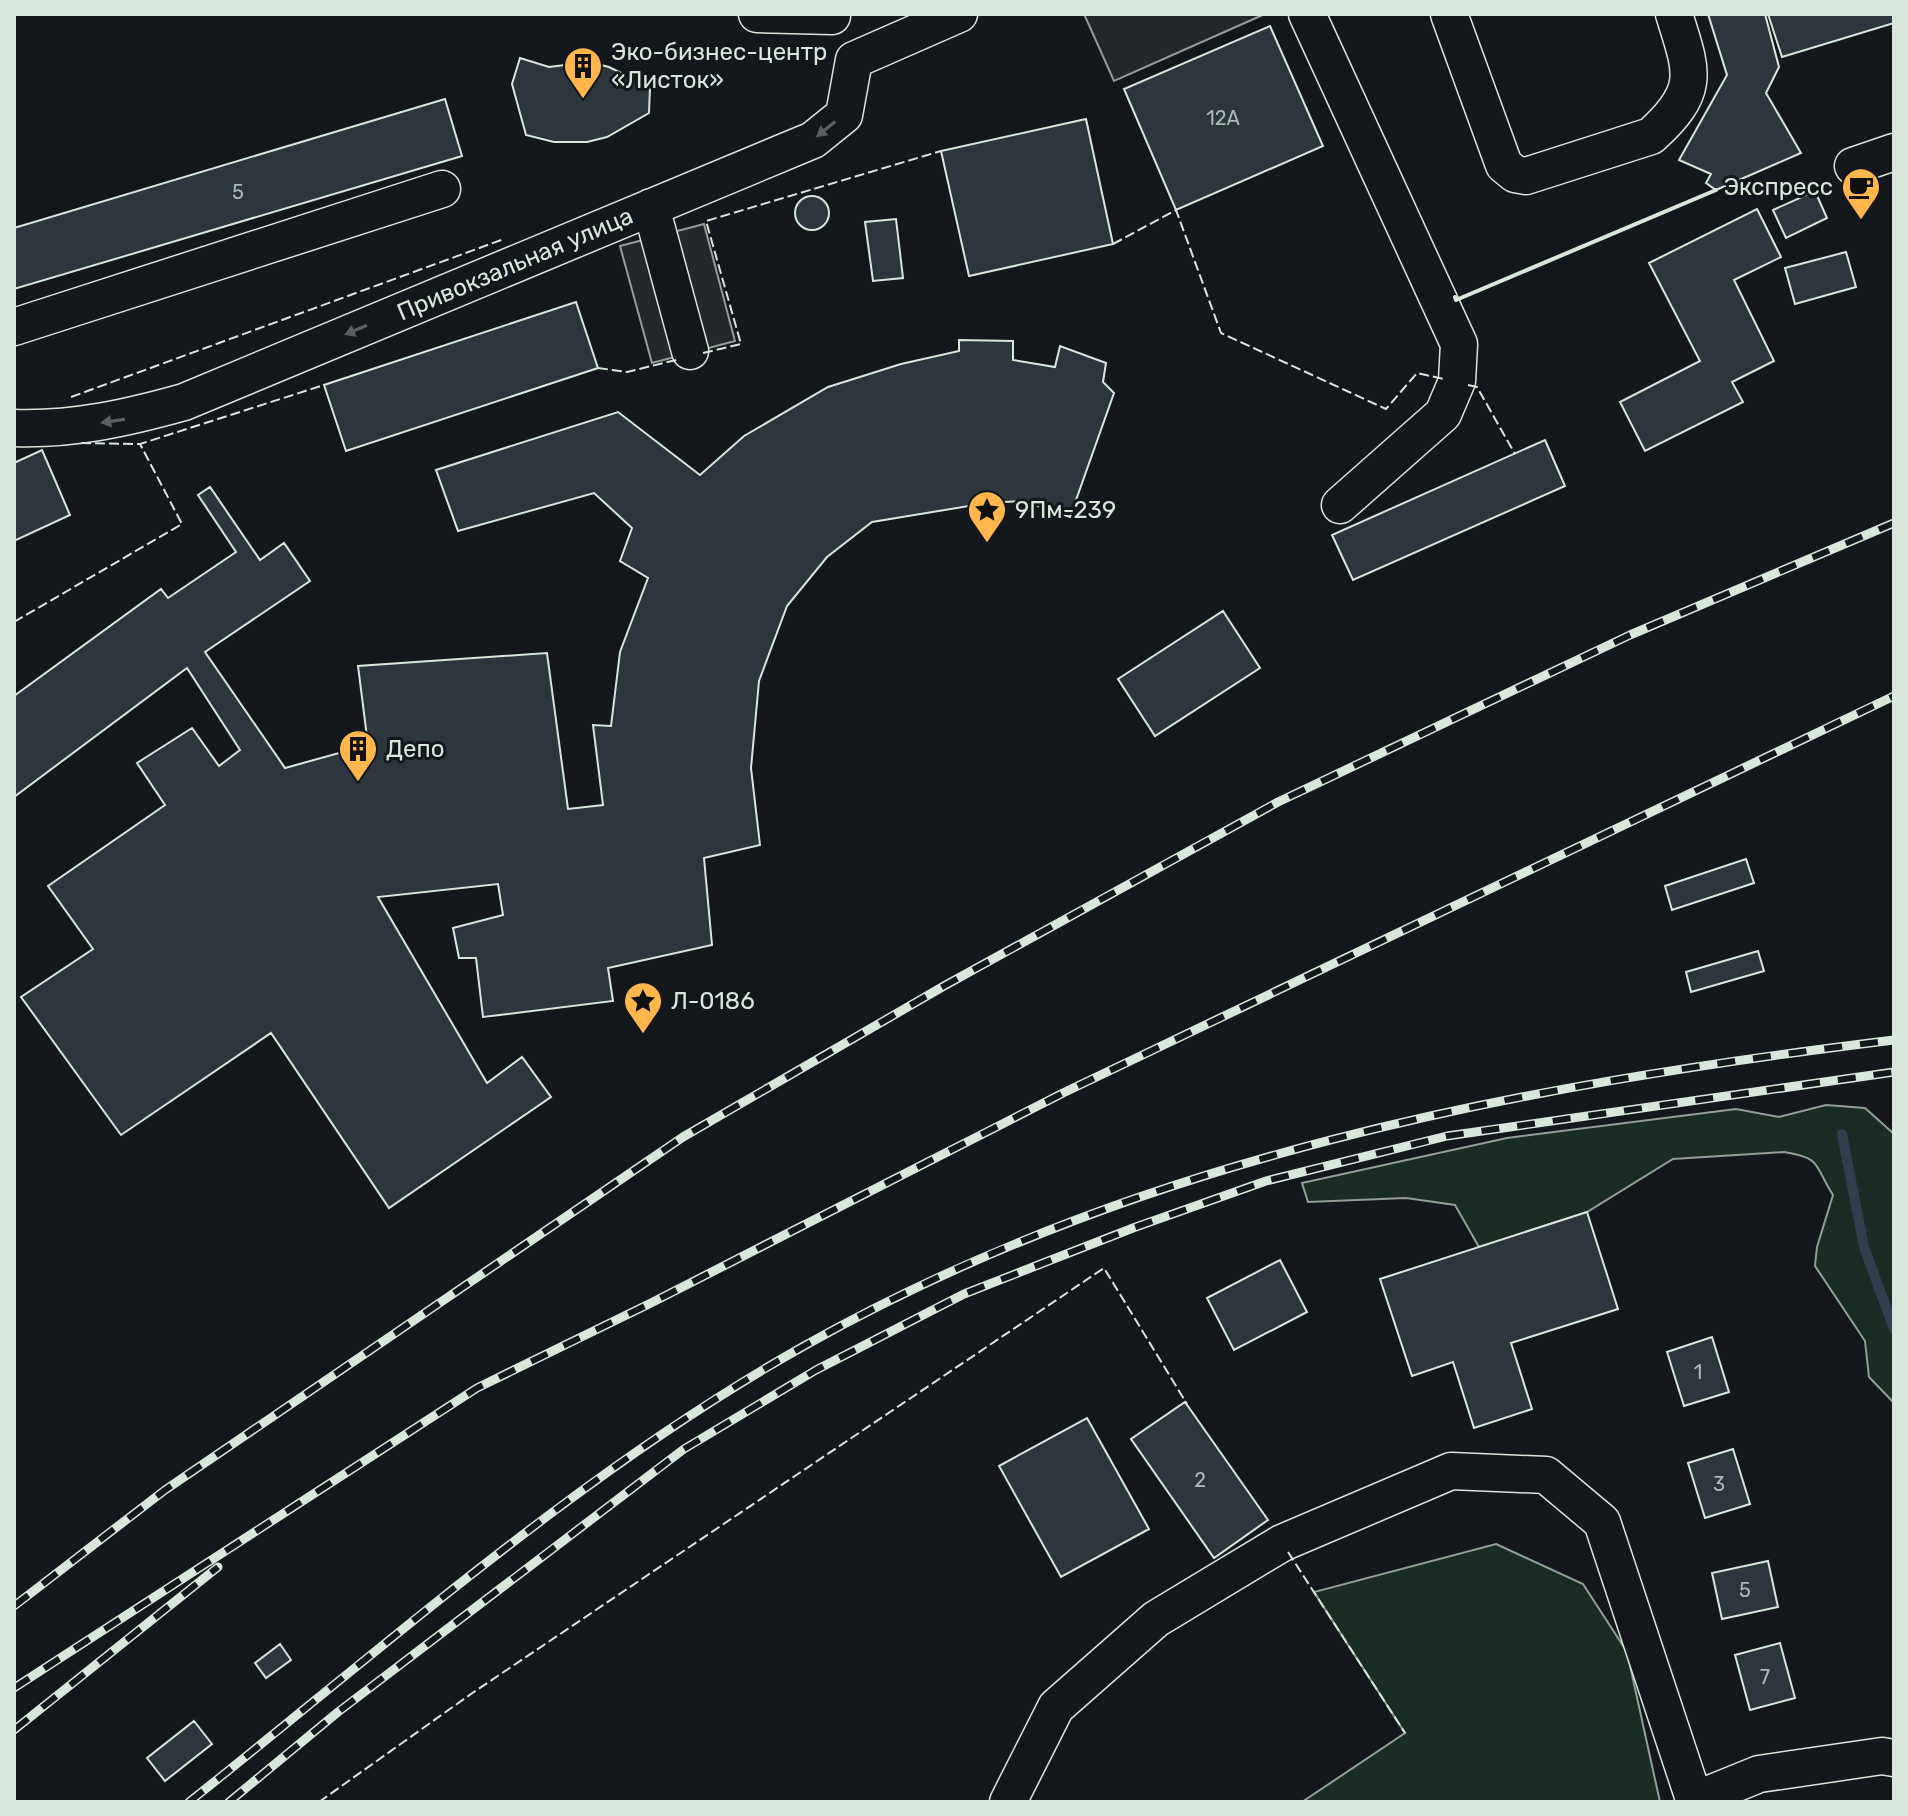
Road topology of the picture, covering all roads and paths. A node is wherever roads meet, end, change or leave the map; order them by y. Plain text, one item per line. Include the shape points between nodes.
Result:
1 (757, 14) edge
2 (959, 14) edge
3 (1307, 14) edge
4 (1449, 14) edge
5 (1674, 14) edge
6 (831, 15) edge
7 (854, 60) junction
8 (1894, 152) edge
9 (1853, 166) dead end
10 (442, 189) dead end
11 (651, 207) junction
12 (14, 327) edge
13 (690, 351) dead end
14 (14, 428) edge
15 (1340, 505) dead end
16 (1894, 1758) edge
17 (1695, 1801) edge
18 (1008, 1802) edge

1 - 6 street
2 - 7 street
3 - 15 street via 1459,344 1457,381 1443,414
4 - 5 street via 1504,165 1526,176 1651,136 1665,124 1687,89 1692,70
6 - 7 street
7 -> 11 street, Привокзальная улица via 844,115 813,140
8 - 9 street
10 - 12 street
11 - 13 street
11 -> 14 street, Привокзальная улица via 184,402 120,421
16 - 17 street via 1759,1774
17 - 18 street via 1602,1522 1546,1475 1451,1471 1282,1543 1156,1619 1056,1707

